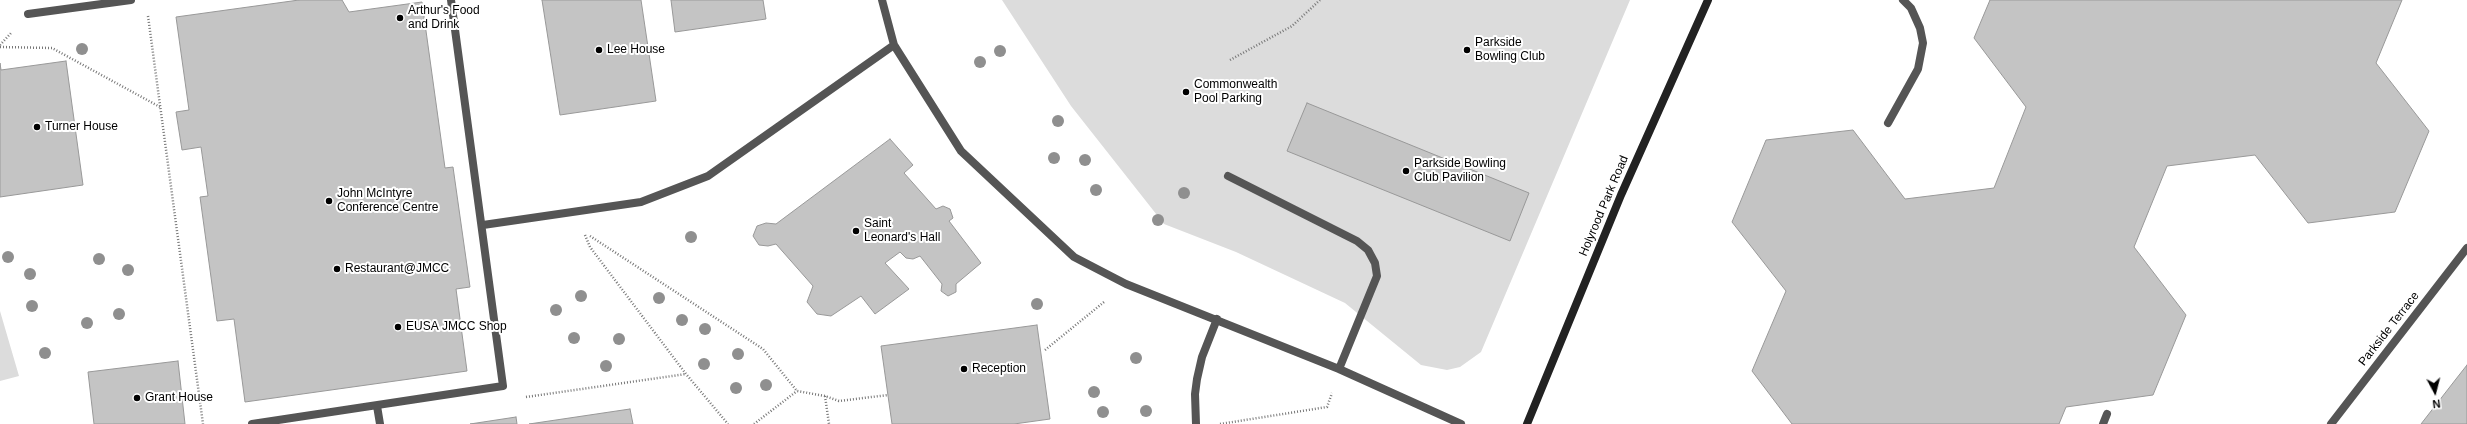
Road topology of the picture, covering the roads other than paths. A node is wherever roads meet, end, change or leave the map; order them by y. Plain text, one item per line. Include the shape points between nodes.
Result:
1 (131, 0) edge
2 (451, 0) edge
3 (882, 0) edge
4 (1708, 0) edge
5 (1903, 0) edge
6 (28, 14) dead end
7 (894, 45) junction
8 (1888, 123) dead end
9 (1228, 176) dead end
10 (483, 225) junction
11 (2467, 248) edge
12 (1217, 319) junction
13 (1339, 369) junction
14 (377, 406) junction
15 (2107, 414) dead end
16 (252, 424) edge
17 (380, 424) edge
18 (1196, 424) edge
19 (1462, 424) edge
20 (1526, 424) edge
21 (2103, 424) edge
22 (2331, 424) edge

1 - 6 street
2 - 10 street
3 - 7 street
4 - 20 street, Holyrood Park Road via 1621,195
5 - 8 street via 1911,8 1920,28 1923,43 1918,69
7 - 10 street via 708,176 641,202
7 - 12 street via 961,152 1074,257 1126,284
9 - 13 street via 1357,241 1368,250 1375,263 1377,276
10 - 14 street via 503,386
11 - 22 street, Parkside Terrace
12 - 13 street
12 - 18 street via 1202,357 1197,379
13 - 19 street
14 - 16 street
14 - 17 street
15 - 21 street

